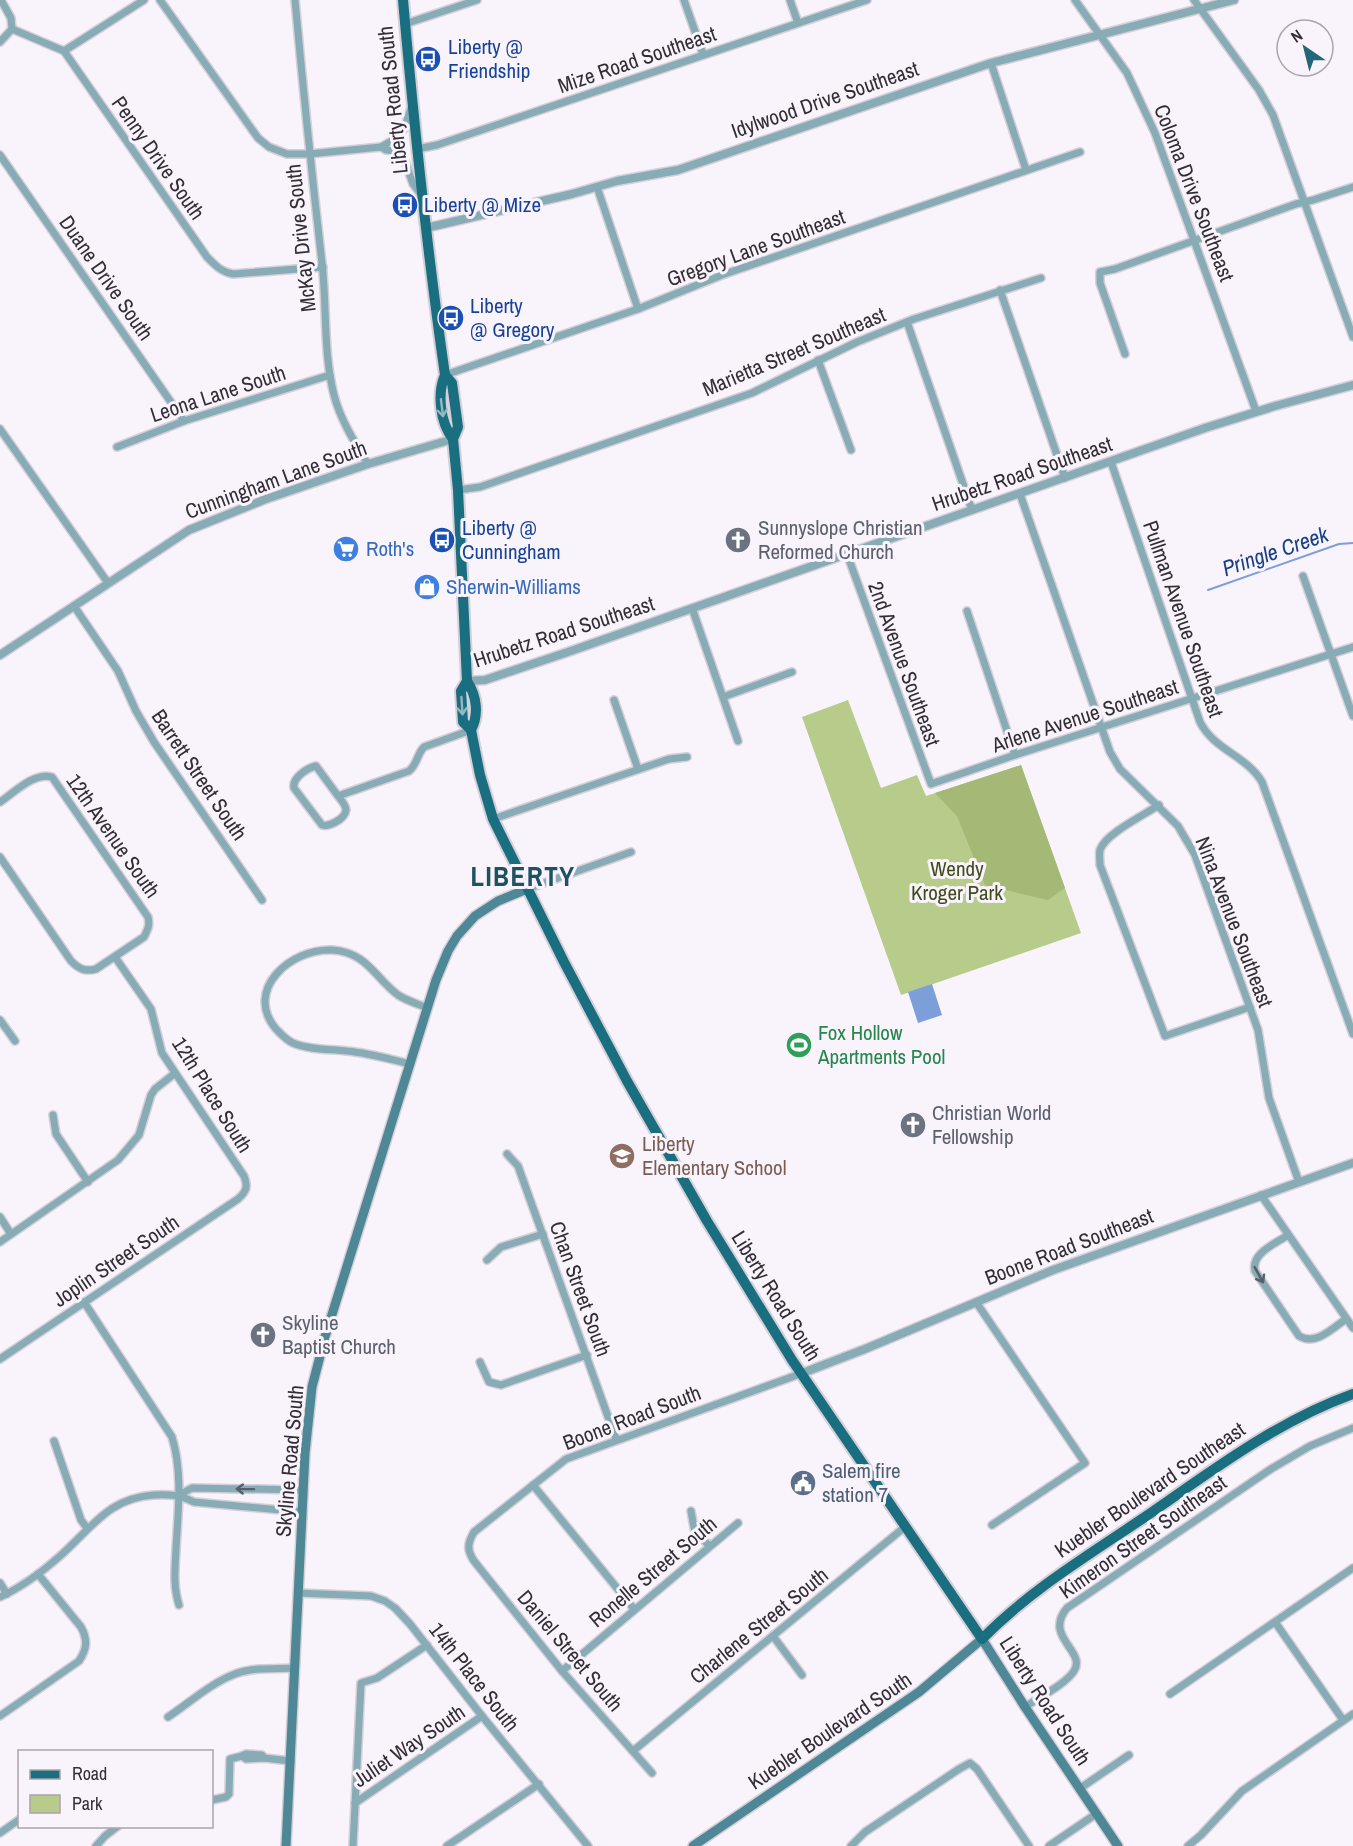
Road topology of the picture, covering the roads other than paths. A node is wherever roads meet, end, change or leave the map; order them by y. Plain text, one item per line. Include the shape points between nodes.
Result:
1 (1, 0) edge
2 (144, 0) edge
3 (160, 0) edge
4 (295, 0) edge
5 (403, 0) edge
6 (477, 0) edge
7 (684, 0) edge
8 (790, 0) edge
9 (867, 0) edge
10 (1075, 0) edge
11 (1194, 0) edge
12 (1234, 0) edge
13 (1200, 9) junction
14 (798, 23) junction
15 (405, 24) junction
16 (12, 29) junction
17 (1099, 34) junction
18 (0, 42) edge
19 (64, 51) junction
20 (703, 54) junction
21 (991, 63) junction
22 (412, 106) junction
23 (381, 147) junction
24 (417, 150) junction
25 (1080, 152) dead end
26 (309, 154) junction
27 (0, 155) edge
28 (1026, 170) junction
29 (1353, 187) edge
30 (597, 188) junction
31 (422, 196) junction
32 (1305, 202) junction
33 (426, 228) junction
34 (1195, 241) junction
35 (323, 267) junction
36 (1041, 278) dead end
37 (1000, 290) junction
38 (638, 309) junction
39 (907, 322) junction
40 (1353, 337) edge
41 (1125, 354) dead end
42 (818, 360) junction
43 (330, 375) junction
44 (445, 375) junction
45 (1353, 385) edge
46 (1256, 411) junction
47 (184, 421) junction
48 (0, 429) edge
49 (453, 439) junction
50 (117, 447) dead end
51 (850, 450) dead end
52 (1111, 462) junction
53 (368, 464) junction
54 (1065, 478) junction
55 (458, 490) junction
56 (1020, 494) junction
57 (972, 510) junction
58 (847, 554) junction
59 (1304, 576) dead end
60 (108, 583) junction
61 (74, 606) junction
62 (692, 608) junction
63 (967, 611) dead end
64 (1353, 647) edge
65 (0, 655) edge
66 (1331, 655) junction
67 (792, 672) dead end
68 (467, 681) junction
69 (723, 697) junction
70 (1191, 698) junction
71 (614, 700) dead end
72 (1353, 716) edge
73 (1102, 728) junction
74 (471, 730) junction
75 (738, 741) dead end
76 (1015, 755) junction
77 (687, 757) dead end
78 (638, 769) junction
79 (931, 784) joint
80 (338, 796) junction
81 (0, 802) edge
82 (1159, 806) junction
83 (494, 819) junction
84 (631, 852) dead end
85 (0, 857) edge
86 (527, 889) junction
87 (262, 900) dead end
88 (115, 957) junction
89 (1250, 1007) junction
90 (428, 1008) junction
91 (0, 1020) edge
92 (1353, 1035) edge
93 (15, 1041) dead end
94 (410, 1064) junction
95 (174, 1074) junction
96 (53, 1115) dead end
97 (507, 1154) dead end
98 (1353, 1163) edge
99 (88, 1182) junction
100 (1299, 1182) junction
101 (247, 1187) joint
102 (1261, 1195) junction
103 (0, 1217) edge
104 (12, 1234) junction
105 (543, 1234) junction
106 (1288, 1235) junction
107 (0, 1242) edge
108 (487, 1260) dead end
109 (84, 1302) junction
110 (976, 1302) junction
111 (1346, 1319) junction
112 (1353, 1328) edge
113 (587, 1355) junction
114 (0, 1359) edge
115 (480, 1362) dead end
116 (800, 1374) junction
117 (1353, 1394) edge
118 (1353, 1428) edge
119 (616, 1439) junction
120 (54, 1441) dead end
121 (532, 1485) junction
122 (303, 1490) junction
123 (179, 1495) junction
124 (691, 1511) dead end
125 (302, 1512) junction
126 (738, 1523) dead end
127 (906, 1526) junction
128 (992, 1526) dead end
129 (87, 1528) junction
130 (709, 1546) junction
131 (467, 1547) joint
132 (1353, 1568) edge
133 (38, 1574) junction
134 (0, 1583) edge
135 (298, 1593) junction
136 (3, 1596) edge
137 (178, 1605) dead end
138 (634, 1609) junction
139 (1275, 1622) junction
140 (773, 1636) junction
141 (982, 1639) junction
142 (427, 1645) junction
143 (295, 1668) junction
144 (562, 1671) junction
145 (802, 1675) dead end
146 (1170, 1694) dead end
147 (1025, 1707) junction
148 (1353, 1714) edge
149 (0, 1716) edge
150 (482, 1716) junction
151 (168, 1717) dead end
152 (1343, 1720) junction
153 (633, 1751) junction
154 (1129, 1755) dead end
155 (291, 1761) junction
156 (652, 1773) dead end
157 (539, 1784) junction
158 (1079, 1789) junction
159 (213, 1800) edge
160 (355, 1803) junction
161 (1096, 1814) junction
162 (18, 1821) edge
163 (117, 1828) edge
164 (0, 1833) edge
165 (96, 1846) edge
166 (286, 1846) edge
167 (353, 1846) edge
168 (447, 1846) edge
169 (588, 1846) edge
170 (693, 1846) edge
171 (851, 1846) edge
172 (1029, 1846) edge
173 (1049, 1846) edge
174 (1118, 1846) edge
175 (1188, 1846) edge

1 - 16 street
2 - 19 street
3 - 26 street via 262,143 286,154
4 - 26 street, McKay Drive South
5 - 15 main road, Liberty Road South
6 - 15 street
7 - 20 street
8 - 14 street
9 - 14 street, Mize Road Southeast
10 - 17 street, Coloma Drive Southeast
11 - 13 street
12 - 13 street, Idylwood Drive Southeast
13 - 17 street, Idylwood Drive Southeast
13 - 32 street via 1274,115
14 - 20 street, Mize Road Southeast
15 - 22 main road, Liberty Road South
16 - 18 street
16 - 19 street
17 - 21 street, Idylwood Drive Southeast
17 - 34 street, Coloma Drive Southeast via 1141,100
19 - 35 street, Penny Drive South via 217,267 233,274
20 - 24 street, Mize Road Southeast
21 - 28 street
21 - 30 street, Idylwood Drive Southeast via 678,170
22 - 23 street via 404,129
22 - 24 main road, Liberty Road South
23 - 26 street
23 - 31 street via 403,156
24 - 31 main road, Liberty Road South
25 - 28 street, Gregory Lane Southeast
26 - 35 street, McKay Drive South
27 - 47 street, Duane Drive South
28 - 38 street, Gregory Lane Southeast via 722,275
29 - 32 street
30 - 33 street, Idylwood Drive Southeast
30 - 38 street
31 - 33 main road, Liberty Road South
32 - 34 street
32 - 40 street
33 - 44 main road, Liberty Road South
34 - 41 street via 1100,272 1100,283
34 - 46 street, Coloma Drive Southeast
35 - 43 street, McKay Drive South
36 - 37 street, Marietta Street Southeast
37 - 39 street, Marietta Street Southeast
37 - 54 street
38 - 44 street, Gregory Lane Southeast
39 - 42 street, Marietta Street Southeast
39 - 57 street
42 - 51 street
42 - 55 street, Marietta Street Southeast via 752,393 480,487
43 - 47 street, Leona Lane South
43 - 53 street, McKay Drive South via 344,421
44 - 49 main road, Liberty Road South via 452,383 458,427
45 - 46 street, Hrubetz Road Southeast
46 - 52 street, Hrubetz Road Southeast
47 - 50 street, Leona Lane South
48 - 60 street
49 - 53 street, Cunningham Lane South
49 - 55 main road, Liberty Road South
52 - 54 street, Hrubetz Road Southeast
52 - 70 street, Pullman Avenue Southeast
53 - 60 street, Cunningham Lane South via 205,522
54 - 56 street, Hrubetz Road Southeast
55 - 68 main road, Liberty Road South
56 - 57 street, Hrubetz Road Southeast
56 - 73 street, Nina Avenue Southeast
57 - 58 street, Hrubetz Road Southeast
58 - 62 street, Hrubetz Road Southeast
58 - 79 street, 2nd Avenue Southeast
59 - 66 street
60 - 61 street, Cunningham Lane South
61 - 65 street, Cunningham Lane South
61 - 87 street, Barrett Street South via 118,671 154,742
62 - 68 street, Hrubetz Road Southeast via 485,680
62 - 69 street
63 - 76 street
64 - 66 street, Arlene Avenue Southeast
66 - 70 street, Arlene Avenue Southeast
66 - 72 street
67 - 69 street
68 - 74 main road, Liberty Road South via 474,692 476,720
69 - 75 street
70 - 73 street, Arlene Avenue Southeast
70 - 92 street, Pullman Avenue Southeast via 1204,732 1250,766 1262,782
71 - 78 street
73 - 76 street, Arlene Avenue Southeast
73 - 82 street, Nina Avenue Southeast via 1120,769
74 - 80 street via 424,747 409,771
74 - 83 main road, Liberty Road South
76 - 79 street, Arlene Avenue Southeast
77 - 78 street
78 - 83 street
80 - 80 street via 316,766 293,783 325,827 346,811
81 - 88 street, 12th Avenue South via 36,777 52,777 60,786 148,917 150,924 144,937
82 - 89 street, Nina Avenue Southeast via 1178,826 1195,855
82 - 89 street via 1108,838 1101,849 1100,865 1165,1036
83 - 86 main road, Liberty Road South
84 - 86 street
85 - 88 street, 12th Avenue South via 77,967 96,969
86 - 90 main road, Skyline Road South via 485,908 464,927 448,951
86 - 116 main road, Liberty Road South via 650,1122
88 - 95 street, 12th Place South via 151,1009 158,1044
89 - 100 street, Nina Avenue Southeast via 1258,1030 1269,1098
90 - 94 main road, Skyline Road South
90 - 94 street via 397,994 372,967 354,956 333,950 303,955 286,964 264,996 268,1019 291,1043 371,1054
91 - 93 street
94 - 122 main road, Skyline Road South via 316,1369
95 - 99 street via 151,1095 132,1145
95 - 101 street, 12th Place South via 244,1176
96 - 99 street via 56,1134
97 - 105 street, Chan Street South via 518,1166
98 - 100 street, Boone Road Southeast
99 - 104 street
100 - 102 street, Boone Road Southeast
101 - 109 street, Joplin Street South via 238,1198
102 - 106 street
102 - 110 street, Boone Road Southeast
103 - 104 street
104 - 107 street
105 - 108 street via 501,1247
105 - 113 street, Chan Street South
106 - 111 street
106 -> 111 street via 1258,1255 1254,1266 1293,1326 1304,1338 1313,1339
109 - 114 street, Joplin Street South
109 - 123 street via 172,1437
110 - 116 street, Boone Road Southeast
110 - 128 street via 1085,1463
111 - 112 street
113 - 115 street via 501,1385 489,1382
113 - 119 street, Chan Street South
116 - 119 street, Boone Road South
116 - 127 main road, Liberty Road South
117 - 141 main road, Kuebler Boulevard Southeast via 1306,1414 1245,1448 1045,1585
118 - 147 street, Kimeron Street Southeast via 1310,1446 1271,1469 1067,1608 1061,1615 1059,1631 1077,1661 1075,1670
119 - 121 street, Boone Road South via 566,1458
120 - 129 street
121 - 131 street, Boone Road South via 474,1533
121 - 138 street
122 -> 123 street via 192,1488
122 - 125 main road, Skyline Road South
123 - 125 street via 194,1502
123 - 129 street via 127,1500
123 - 137 street via 174,1589
124 - 130 street via 694,1528
125 - 135 main road, Skyline Road South
126 - 130 street, Ronelle Street South
127 - 140 street, Charlene Street South
127 - 141 main road, Liberty Road South
129 - 133 street
130 - 138 street, Ronelle Street South
131 - 144 street, Daniel Street South via 474,1562
132 - 139 street
133 - 136 street
133 - 149 street via 81,1627 87,1644 79,1661
134 - 136 street
135 - 142 street, 14th Place South via 371,1596 385,1601 403,1615
135 - 143 main road, Skyline Road South
138 - 144 street, Ronelle Street South
139 - 146 street
139 - 152 street
140 - 145 street
140 - 153 street, Charlene Street South
141 - 147 main road, Liberty Road South
141 - 170 main road, Kuebler Boulevard South via 919,1692
142 - 150 street, 14th Place South
142 - 160 street via 377,1678 361,1683
143 - 151 street via 236,1673
143 - 155 main road, Skyline Road South
144 - 153 street, Daniel Street South
147 - 158 main road, Liberty Road South
148 - 152 street
150 - 157 street, 14th Place South
150 - 160 street, Juliet Way South
152 - 175 street via 1242,1791
153 - 156 street, Daniel Street South
154 - 158 street
155 - 159 street via 246,1754 230,1759 229,1794
155 - 166 main road, Skyline Road South
157 - 168 street
157 - 169 street, 14th Place South
158 - 161 main road, Liberty Road South
160 - 167 street
161 - 173 street
161 - 174 main road, Liberty Road South
162 - 164 street
163 - 165 street
171 - 172 street via 865,1832 970,1763

